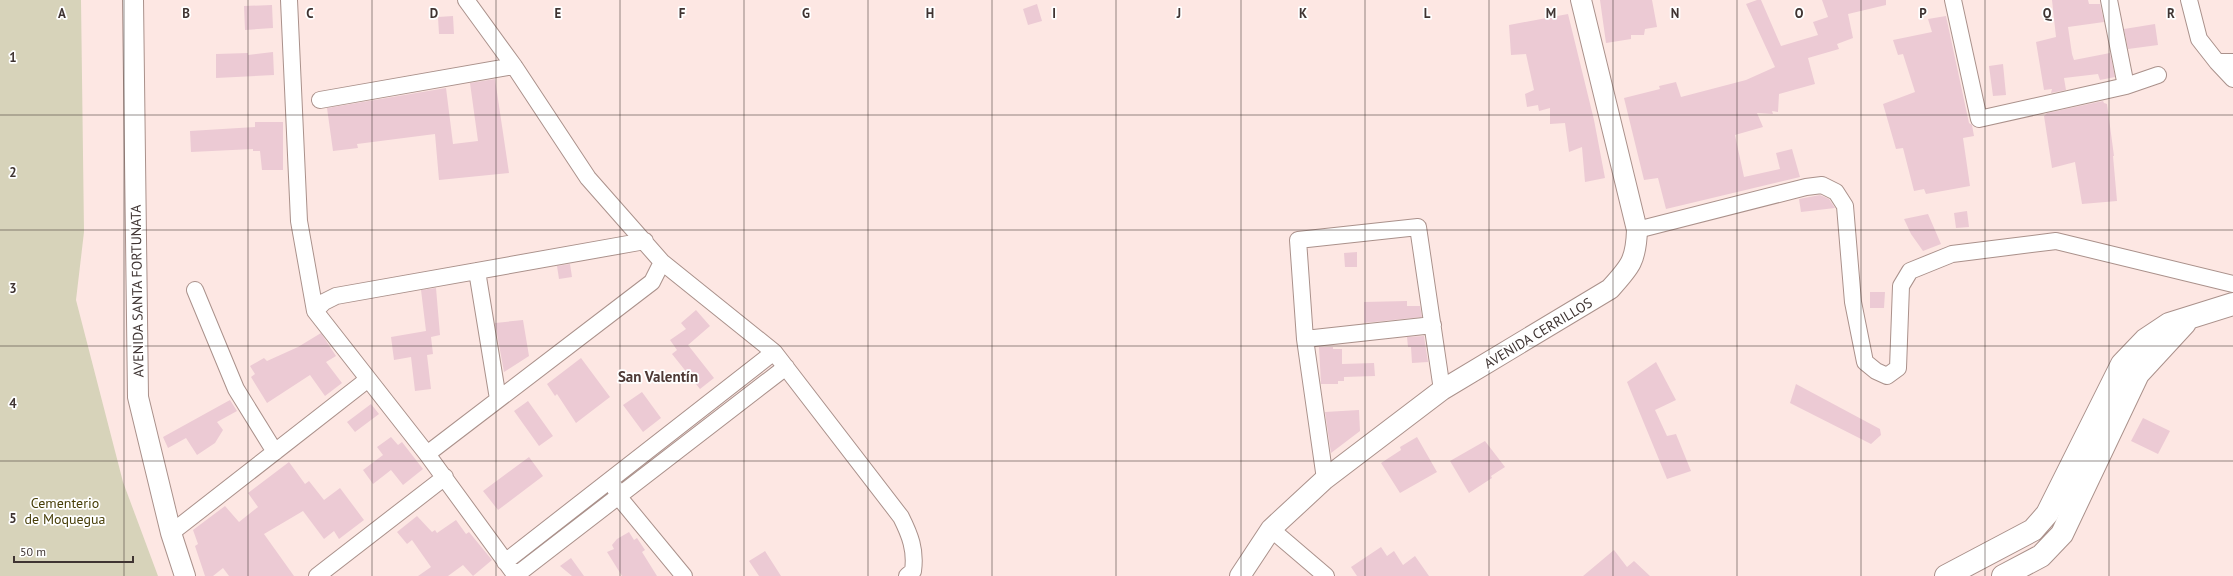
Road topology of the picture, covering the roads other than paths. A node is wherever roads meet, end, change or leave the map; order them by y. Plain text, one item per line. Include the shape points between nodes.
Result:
1 (133, 0) edge
2 (289, 0) edge
3 (466, 0) edge
4 (1581, 0) edge
5 (1953, 0) edge
6 (2109, 0) edge
7 (2189, 0) edge
8 (2217, 62) junction
9 (2233, 62) edge
10 (514, 66) junction
11 (2158, 75) dead end
12 (2233, 79) edge
13 (2126, 86) junction
14 (320, 100) dead end
15 (1637, 230) junction
16 (645, 241) junction
17 (662, 262) junction
18 (477, 271) junction
19 (2233, 284) edge
20 (195, 290) dead end
21 (2233, 304) edge
22 (315, 311) junction
23 (2192, 317) junction
24 (1433, 325) junction
25 (1305, 339) junction
26 (774, 352) junction
27 (786, 367) junction
28 (367, 380) junction
29 (1442, 390) junction
30 (498, 399) junction
31 (275, 452) junction
32 (427, 454) junction
33 (445, 477) junction
34 (610, 479) junction
35 (1325, 479) junction
36 (618, 496) junction
37 (1271, 529) junction
38 (171, 533) junction
39 (505, 562) junction
40 (185, 576) edge
41 (317, 576) edge
42 (516, 576) edge
43 (684, 576) edge
44 (906, 576) edge
45 (1240, 576) edge
46 (1326, 576) edge
47 (1946, 576) edge
48 (2003, 576) edge

1 - 38 street, AVENIDA SANTA FORTUNATA via 138,397
2 - 22 street via 299,221
3 - 10 street
4 - 15 street, AVENIDA CERRILLOS
5 - 13 street via 1979,119
6 - 13 street
7 - 8 street via 2199,39
8 - 9 street
8 - 12 street
10 - 14 street
10 - 16 street via 588,178
11 - 13 street
15 - 19 street via 1806,187 1822,185 1836,192 1844,206 1853,302 1865,362 1888,376 1898,368 1901,286 1910,271 1952,254 2056,241
15 - 29 street, AVENIDA CERRILLOS via 1636,251 1631,263 1610,290
16 - 17 street
16 - 18 street
17 - 26 street
17 - 30 street via 652,282
18 - 22 street via 336,296 324,302
18 - 30 street
20 - 31 street via 236,389
21 - 23 main road
22 - 28 street
23 - 47 main road via 2169,324 2145,340 2122,364 2047,514 2033,530
23 - 48 main road via 2138,374 2062,534 2041,556
24 - 25 street
24 - 25 street via 1418,226 1298,240
24 - 29 street
25 - 35 street
26 - 27 street
26 - 34 street
27 - 36 street
27 - 44 street via 901,517 912,542 914,559 912,571
28 - 31 street
28 - 32 street
29 - 35 street, AVENIDA CERRILLOS
30 - 32 street
31 - 38 street
32 - 33 street
33 - 39 street
33 - 41 street
34 - 36 street
34 - 39 street
35 - 37 street, AVENIDA CERRILLOS
36 - 42 street
36 - 43 street
37 - 45 street, AVENIDA CERRILLOS
37 - 46 street
38 - 40 street, AVENIDA SANTA FORTUNATA
39 - 42 street

